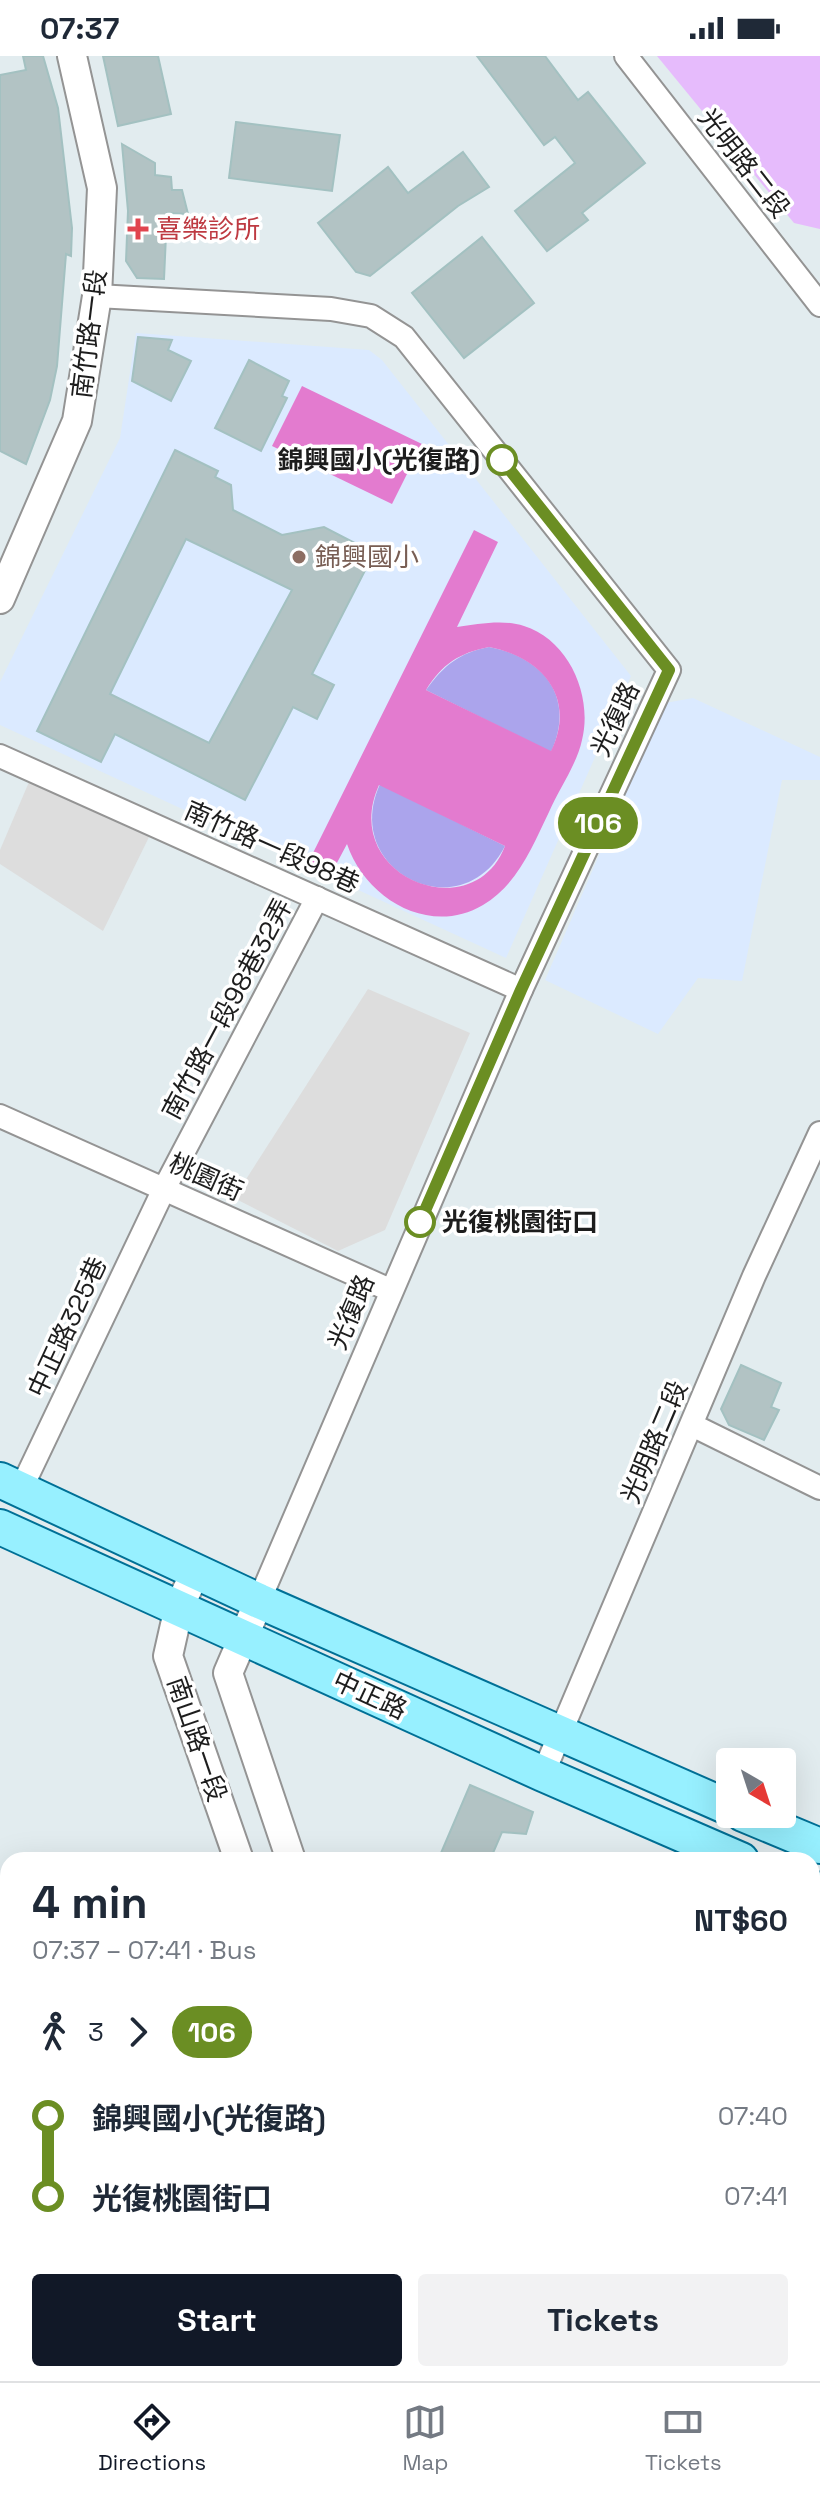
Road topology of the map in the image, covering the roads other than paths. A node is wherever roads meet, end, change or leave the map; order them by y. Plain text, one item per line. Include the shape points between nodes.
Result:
1 (72, 56) edge
2 (626, 56) edge
3 (97, 296) junction
4 (820, 305) edge
5 (0, 599) edge
6 (0, 756) edge
7 (317, 898) junction
8 (521, 990) junction
9 (0, 1116) edge
10 (820, 1133) edge
11 (164, 1189) junction
12 (390, 1290) junction
13 (692, 1425) junction
14 (10, 1484) edge
15 (820, 1488) edge
16 (0, 1527) edge
17 (195, 1573) junction
18 (259, 1601) junction
19 (179, 1607) junction
20 (243, 1637) junction
21 (561, 1735) junction
22 (543, 1774) junction
23 (716, 1802) edge
24 (777, 1828) edge
25 (820, 1846) edge
26 (236, 1852) edge
27 (288, 1852) edge
28 (723, 1852) edge

1 - 3 street, 南竹路一段 via 102,188
2 - 4 street, 光明路二段
3 - 5 street, 南竹路一段 via 77,421
3 - 8 street, 光復路 via 331,309 371,316 404,337 669,670
6 - 7 street, 南竹路一段98巷
7 - 8 street, 南竹路一段98巷
7 - 11 street, 南竹路一段98巷32弄
8 - 12 street, 光復路
9 - 11 street, 桃園街
10 - 13 street, 光明路二段
11 - 12 street, 桃園街
11 - 14 street, 中正路325巷
12 - 18 street, 光復路
13 - 15 street
13 - 21 street, 光明路二段
14 - 17 main road, 中正路
16 - 19 main road, 中正路
17 - 18 main road, 中正路
17 - 19 street, 南山路一段
18 - 20 street, 南山路一段
18 - 21 main road, 中正路
19 - 20 main road, 中正路
19 - 26 street, 南山路一段 via 168,1656
20 - 22 main road, 中正路
20 - 27 street, 南山路一段 via 228,1673
21 - 22 street, 光明路二段
21 - 23 main road, 中正路
22 - 28 main road, 中正路
24 - 25 main road

